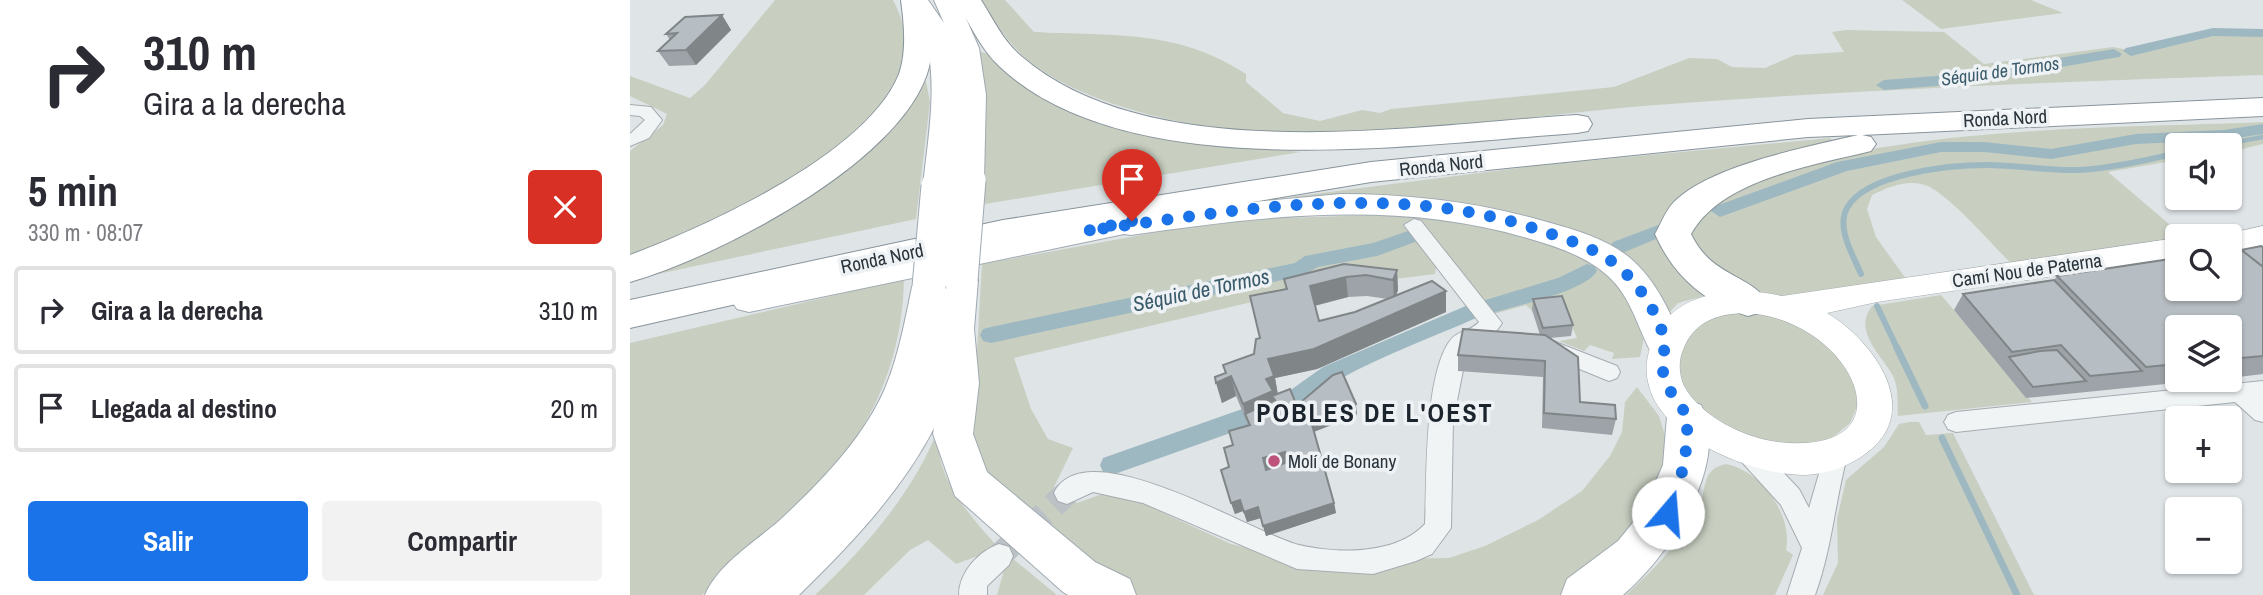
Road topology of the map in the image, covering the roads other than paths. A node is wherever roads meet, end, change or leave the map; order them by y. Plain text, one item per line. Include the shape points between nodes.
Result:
1 (915, 0) edge
2 (946, 0) edge
3 (968, 0) edge
4 (2263, 84) edge
5 (2263, 107) edge
6 (632, 108) edge
7 (2078, 114) junction
8 (1577, 124) junction
9 (630, 141) edge
10 (1428, 168) junction
11 (953, 183) junction
12 (1413, 225) dead end
13 (1086, 231) junction
14 (2244, 239) edge
15 (2165, 250) edge
16 (2263, 257) edge
17 (630, 269) edge
18 (945, 283) junction
19 (1877, 291) junction
20 (630, 292) edge
21 (1748, 302) junction
22 (1783, 307) junction
23 (630, 314) edge
24 (630, 328) edge
25 (956, 329) junction
26 (1844, 340) junction
27 (1530, 342) edge
28 (1665, 344) junction
29 (1609, 372) dead end
30 (2263, 390) edge
31 (2239, 392) joint
32 (2242, 392) edge
33 (2263, 413) edge
34 (1688, 416) junction
35 (1956, 422) dead end
36 (1749, 453) junction
37 (1836, 453) junction
38 (1068, 493) tunnel mouth
39 (1815, 546) junction
40 (999, 556) tunnel mouth
41 (728, 595) edge
42 (766, 595) edge
43 (973, 595) edge
44 (1113, 595) edge
45 (1584, 595) edge
46 (1801, 595) edge

1 - 11 main road via 935,30
1 - 17 highway via 913,76 892,111 862,140 770,204
2 - 11 main road via 966,48 972,95
3 - 8 highway via 1008,60 1054,93 1110,116 1175,131 1252,142 1322,143
4 - 8 highway, Ronda Nord via 1874,102
5 - 7 highway, Ronda Nord
6 - 9 street via 645,111 654,120
7 - 10 highway, Ronda Nord via 1808,128
7 - 21 highway via 2015,127 1829,149 1725,185 1687,209 1673,234 1683,259
8 - 20 highway, Ronda Nord via 1002,209
10 - 13 main road via 1202,206
10 - 23 highway, Ronda Nord via 1358,174 1016,230
11 - 18 main road, bridge
12 - 38 street via 1485,313 1494,335 1464,339 1457,347 1441,421 1438,528 1423,545 1373,562 1297,557 1143,492 1091,481
13 - 24 main road
13 - 28 main road via 1266,207 1359,202 1478,212 1582,245 1619,267 1651,305
14 - 16 street
15 - 19 street, Camí Nou de Paterna
18 - 25 main road
18 - 41 main road via 899,400 864,455 802,529
19 - 22 street, Camí Nou de Paterna
19 - 26 street via 1859,303
21 - 22 street
21 - 28 street via 1711,306 1682,320
22 - 26 street via 1816,320
25 - 42 main road via 929,400 884,471 829,537
25 - 44 main road via 960,383 953,434 971,483 1079,577
26 - 37 street via 1870,374 1875,411 1855,442
27 - 29 street
28 - 34 street via 1665,379
30 - 32 street
31 - 33 street
31 - 35 street
34 - 36 street via 1715,438
34 - 45 main road via 1685,463 1668,513 1615,577
36 - 37 street via 1795,460
36 - 39 street via 1790,497
37 - 39 street
39 - 46 street
40 - 43 street via 979,574

